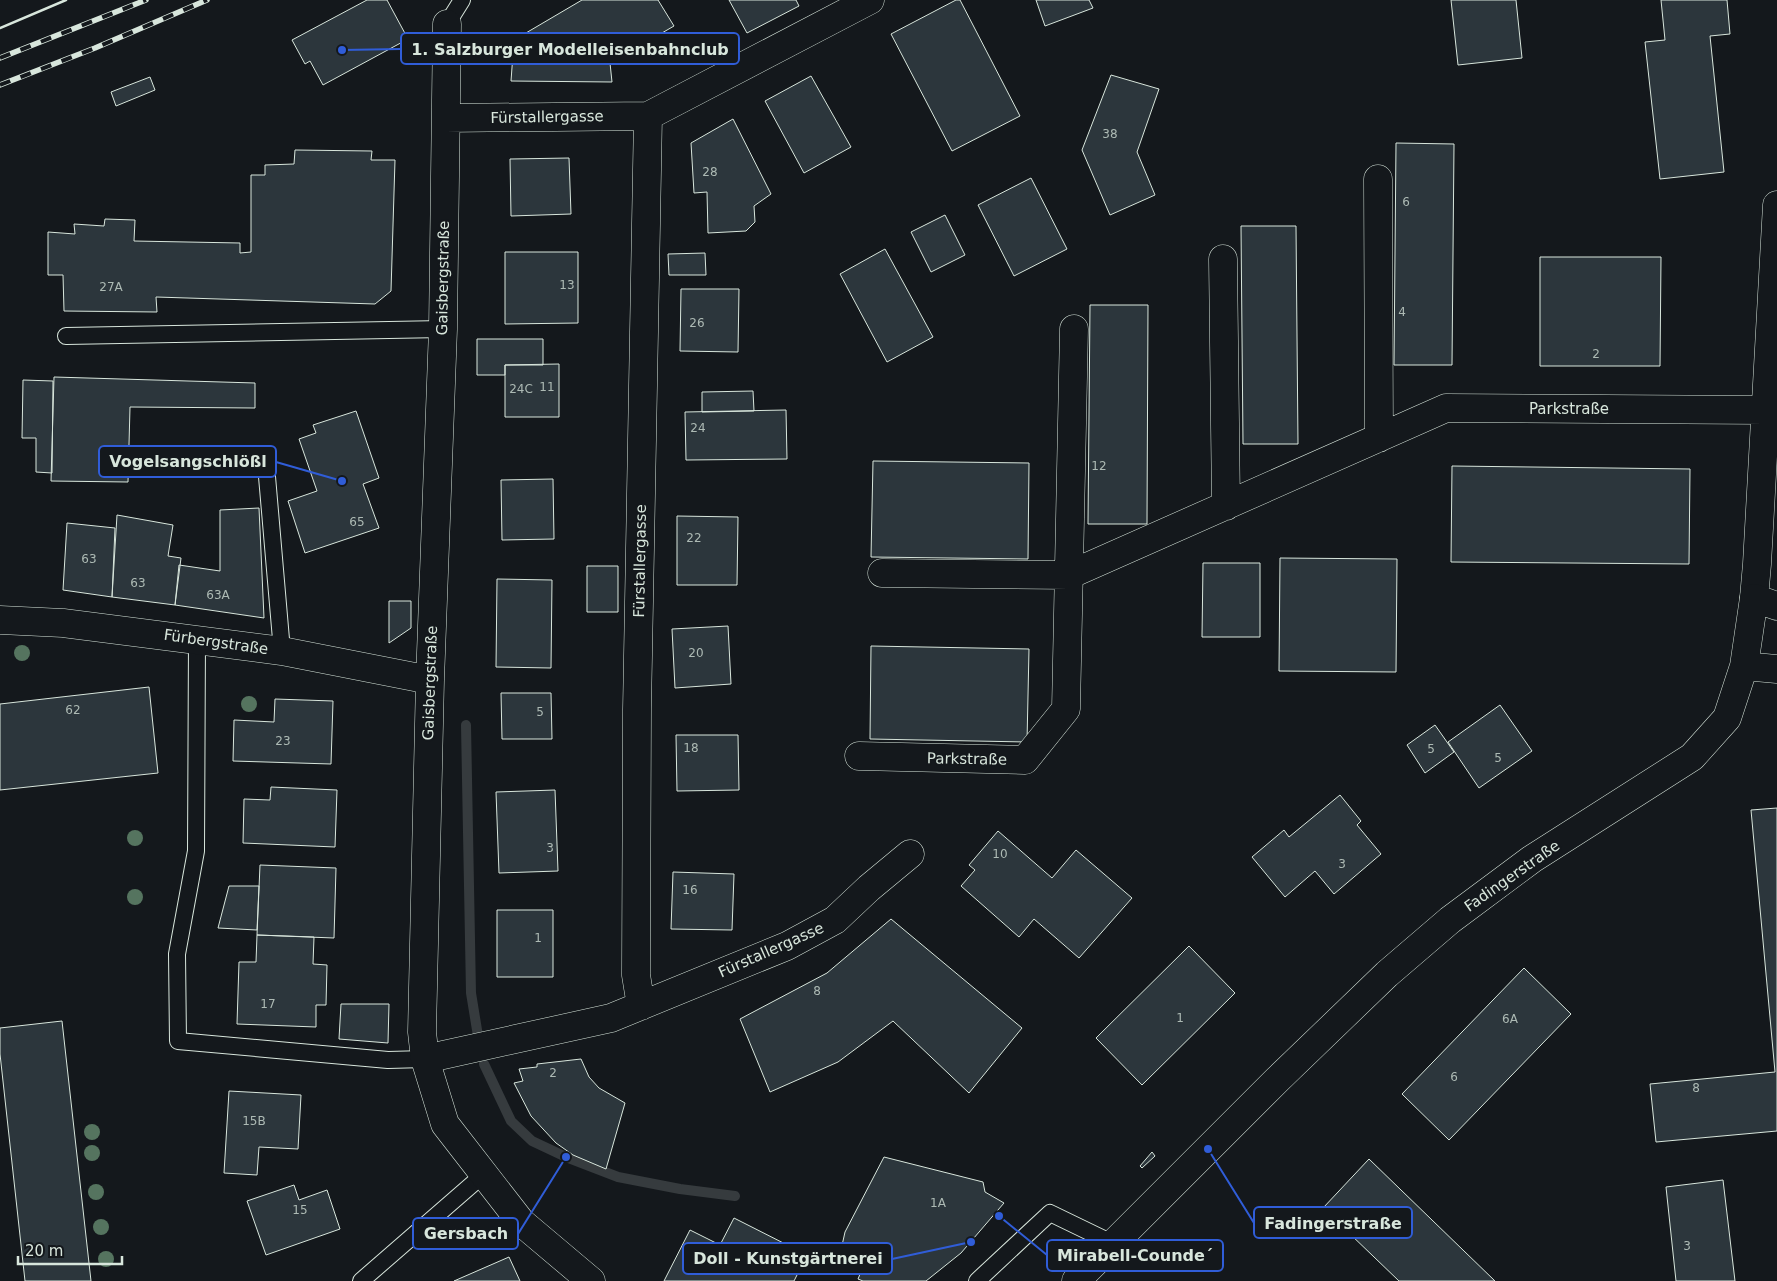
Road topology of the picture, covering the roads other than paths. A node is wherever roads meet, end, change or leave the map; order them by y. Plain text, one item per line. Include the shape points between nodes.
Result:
1 (462, 0) edge
2 (870, 0) edge
3 (447, 24) joint
4 (648, 116) junction
5 (446, 118) junction
6 (1378, 179) dead end
7 (1777, 205) edge
8 (1223, 259) dead end
9 (443, 329) junction
10 (1074, 329) dead end
11 (66, 336) dead end
12 (1765, 410) junction
13 (1379, 438) junction
14 (160, 462) dead end
15 (1226, 506) junction
16 (882, 573) dead end
17 (1069, 575) junction
18 (1765, 602) edge
19 (0, 620) edge
20 (197, 640) junction
21 (282, 651) junction
22 (1744, 666) junction
23 (1777, 669) edge
24 (430, 680) junction
25 (859, 756) dead end
26 (910, 854) dead end
27 (641, 1006) junction
28 (425, 1059) junction
29 (484, 1174) junction
30 (1112, 1243) junction
31 (361, 1281) edge
32 (591, 1281) edge
33 (978, 1281) edge
34 (1076, 1281) edge

1 - 3 lane
2 - 4 street, Fürstallergasse
3 - 5 street, Gaisbergstraße
4 - 5 street, Fürstallergasse
4 - 27 street, Fürstallergasse via 637,710 636,975
5 - 9 street, Gaisbergstraße
6 - 13 street
7 - 12 street, Fadingerstraße
8 - 15 street
9 - 11 lane
9 - 24 street, Gaisbergstraße
10 - 17 street, Parkstraße
12 - 13 street, Parkstraße via 1446,408
12 - 18 street, Fadingerstraße via 1758,564
13 - 15 street, Parkstraße
14 - 21 lane via 266,465
15 - 17 street, Parkstraße
16 - 17 street, Parkstraße
17 - 25 street, Parkstraße via 1066,709 1025,760
18 - 22 street, Fadingerstraße
19 - 20 street, Fürbergstraße via 63,623
20 - 21 street, Fürbergstraße
20 - 28 lane via 196,851 177,954 178,1041 388,1060
21 - 24 street, Fürbergstraße
22 - 23 street
22 - 30 street, Fadingerstraße via 1727,718 1692,757 1532,859 1450,920 1380,981
24 - 28 street, Gaisbergstraße via 422,1032
26 - 27 street, Fürstallergasse via 835,920 787,946
27 - 28 street, Fürstallergasse via 611,1018
28 - 29 street, Gaisbergstraße via 445,1124
29 - 31 lane
29 - 32 street, Gaisbergstraße via 521,1222
30 - 33 lane via 1050,1213
30 - 34 street, Fadingerstraße

